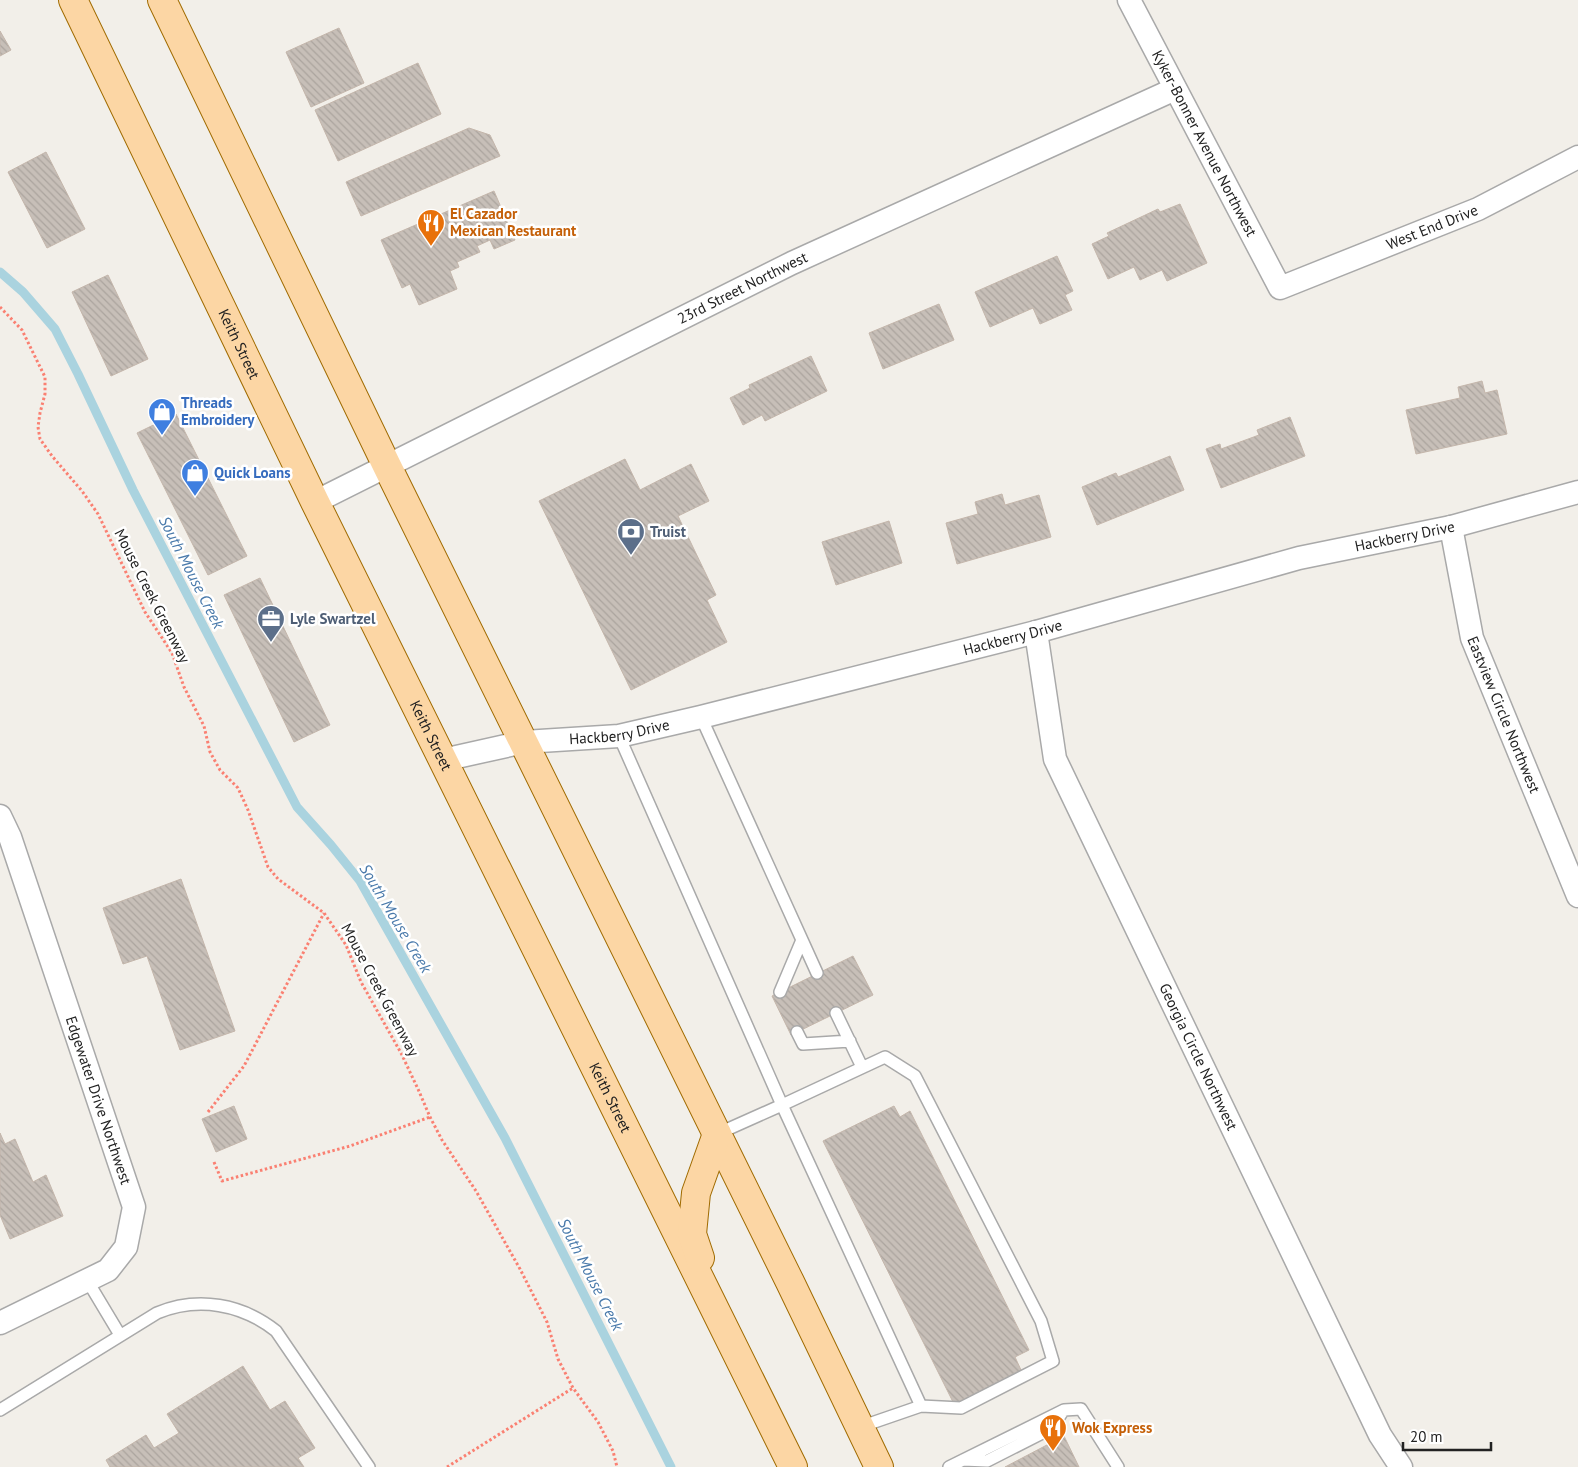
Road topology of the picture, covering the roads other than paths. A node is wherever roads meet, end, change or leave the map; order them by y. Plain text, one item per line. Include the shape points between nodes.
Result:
1 (73, 0) edge
2 (162, 0) edge
3 (1129, 0) edge
4 (1175, 88) junction
5 (1578, 157) edge
6 (1280, 288) joint
7 (387, 466) junction
8 (1578, 492) edge
9 (316, 502) junction
10 (1452, 528) junction
11 (1036, 632) junction
12 (701, 717) junction
13 (619, 736) junction
14 (524, 742) junction
15 (443, 760) junction
16 (0, 816) edge
17 (1578, 896) edge
18 (802, 940) junction
19 (817, 974) dead end
20 (780, 992) dead end
21 (836, 1013) dead end
22 (797, 1032) dead end
23 (850, 1041) junction
24 (862, 1067) junction
25 (782, 1105) junction
26 (717, 1134) junction
27 (87, 1280) junction
28 (719, 1317) junction
29 (0, 1323) edge
30 (120, 1336) junction
31 (921, 1406) junction
32 (0, 1410) edge
33 (860, 1427) junction
34 (369, 1467) edge
35 (793, 1467) edge
36 (879, 1467) edge
37 (949, 1467) edge
38 (1118, 1467) edge
39 (1401, 1467) edge

1 - 9 main road, Keith Street
2 - 7 main road
3 - 4 street, Kyker-Bonner Avenue Northwest
4 - 6 street, Kyker-Bonner Avenue Northwest
4 - 7 street, 23rd Street Northwest via 792,263
5 - 6 street, West End Drive via 1478,209
7 - 9 street, 23rd Street Northwest
7 - 14 main road
8 - 10 street, Hackberry Drive
9 - 15 main road, Keith Street
10 - 11 street, Hackberry Drive via 1299,558
10 - 17 street, Eastview Circle Northwest via 1472,638
11 - 12 street, Hackberry Drive
11 - 39 street, Georgia Circle Northwest via 1055,759 1380,1435
12 - 13 street, Hackberry Drive
12 - 18 lane
13 - 14 street, Hackberry Drive
13 - 25 lane
14 - 15 street, Hackberry Drive
14 - 26 main road
15 - 28 main road, Keith Street
16 - 27 street, Edgewater Drive Northwest via 134,1207 126,1248 108,1270
18 - 19 lane
18 - 20 lane
21 - 23 lane
22 - 23 lane via 803,1044
23 - 24 lane
24 - 25 lane
24 - 31 lane via 885,1057 915,1076 1041,1322 1053,1361 962,1408
25 - 26 lane
25 - 31 lane
26 - 28 main road via 696,1193 692,1234
26 - 33 main road
27 - 29 street, Edgewater Drive Northwest
27 - 30 lane
28 - 35 main road, Keith Street
30 - 32 lane
30 - 34 lane via 157,1313 187,1304 208,1304 247,1312 276,1331
31 - 33 lane
33 - 36 main road
37 - 38 lane via 1064,1410 1081,1409

